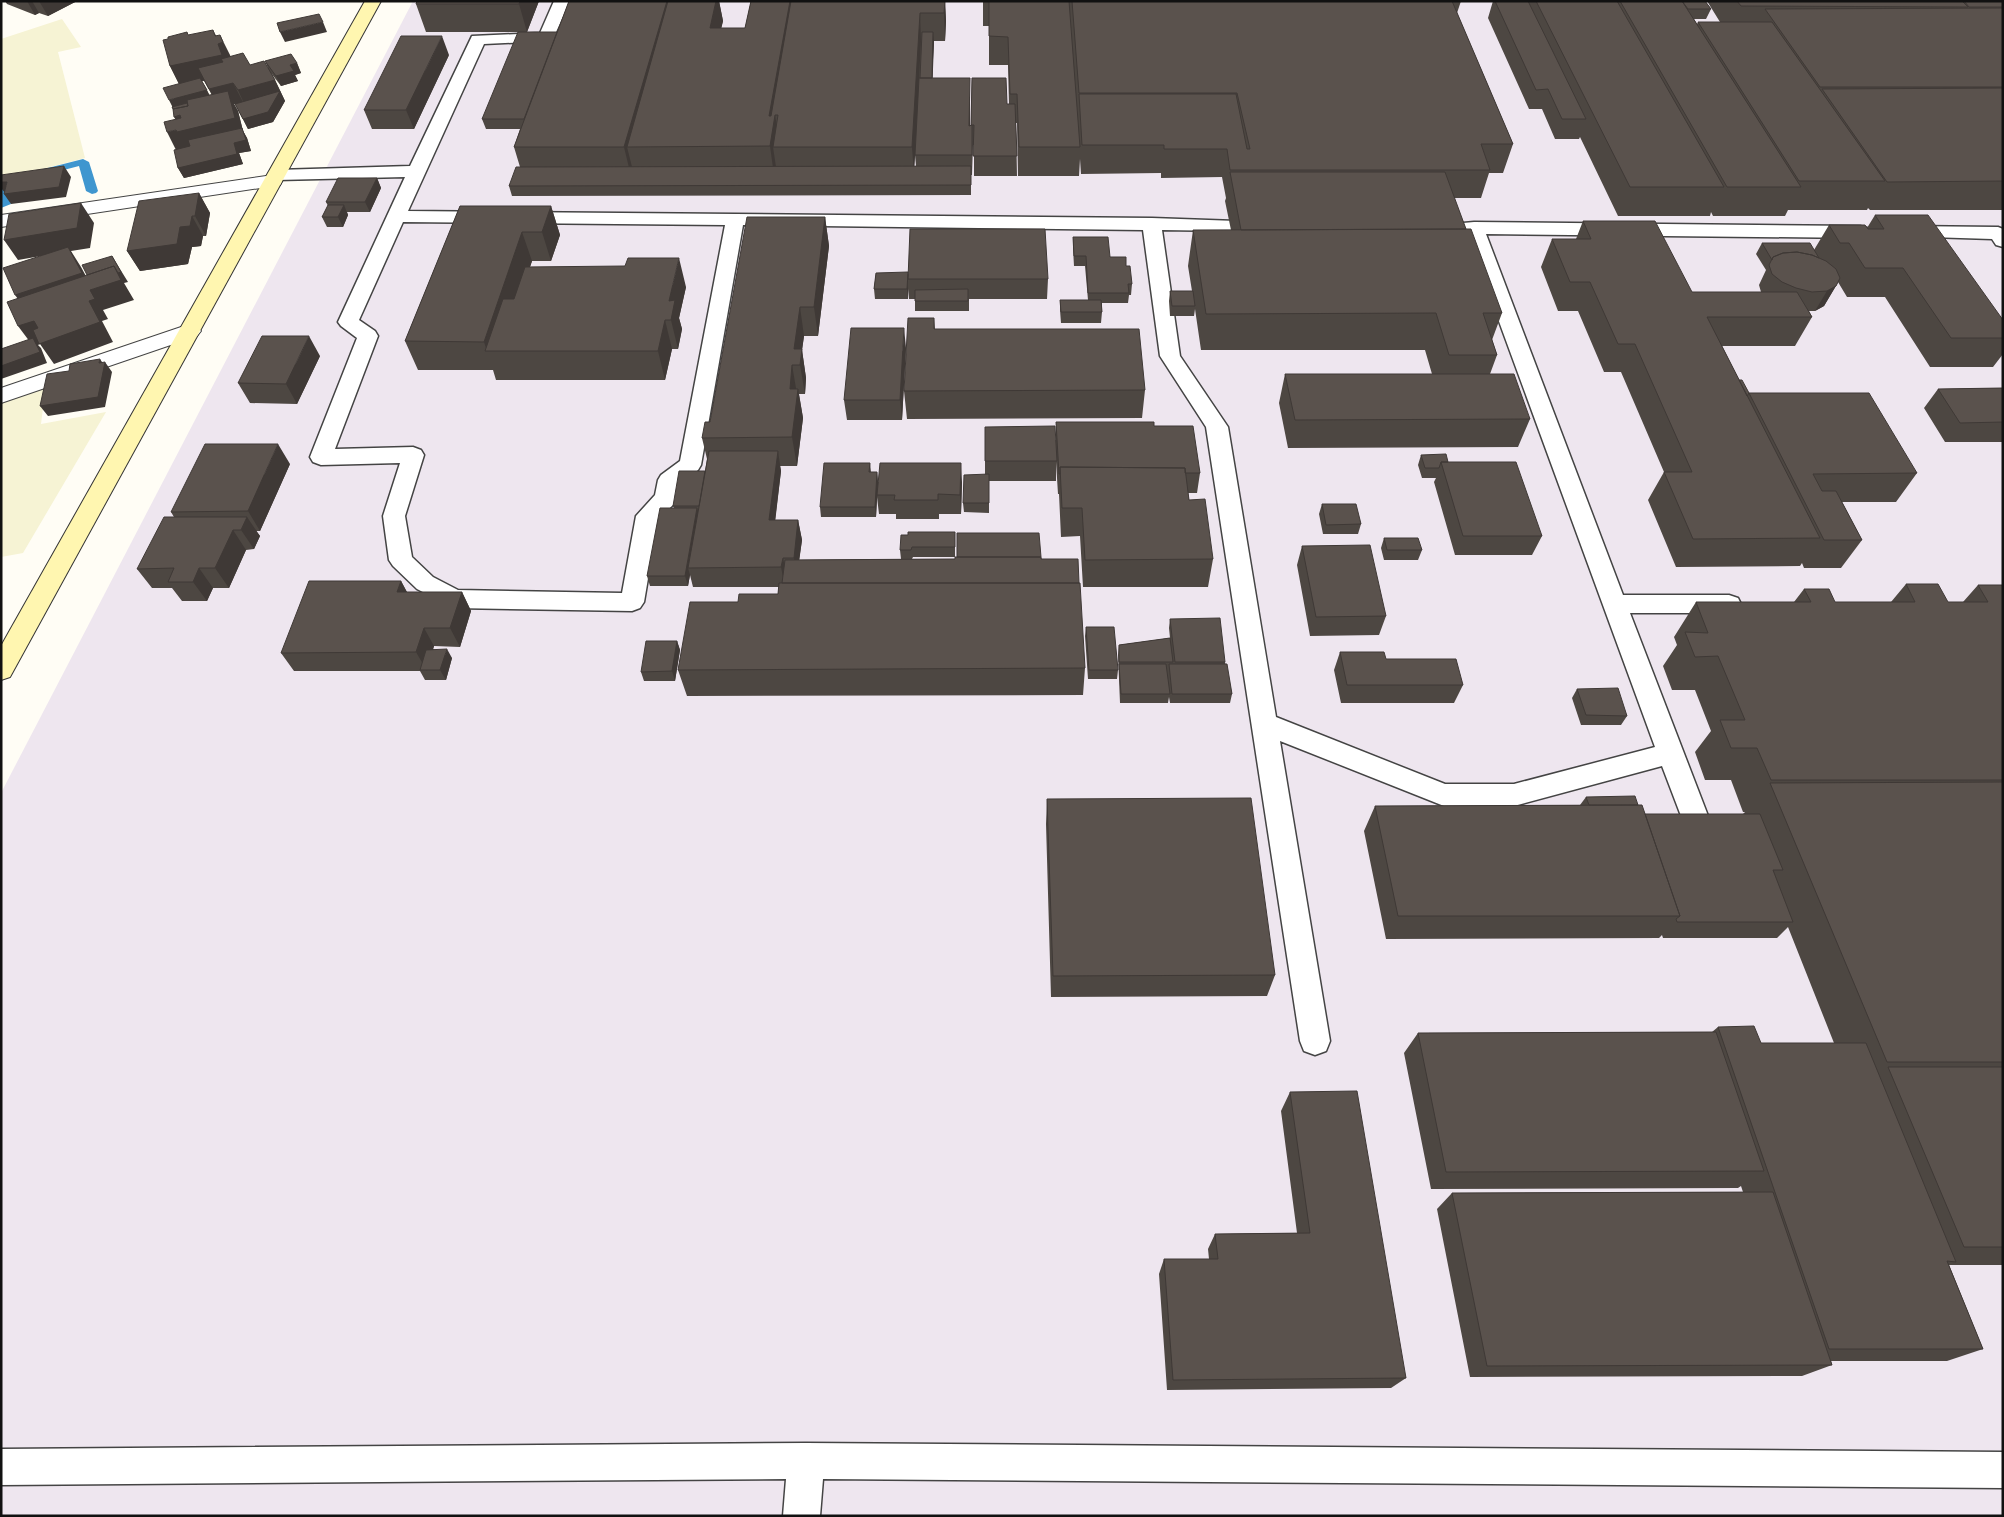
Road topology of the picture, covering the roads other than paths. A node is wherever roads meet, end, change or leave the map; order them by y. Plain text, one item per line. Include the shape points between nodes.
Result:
1 (373, 1) edge
2 (562, 1) edge
3 (417, 171) junction
4 (275, 178) junction
5 (396, 216) junction
6 (735, 220) junction
7 (1, 221) edge
8 (1152, 224) junction
9 (1230, 225) dead end
10 (1446, 228) edge
11 (1474, 228) junction
12 (2003, 241) edge
13 (190, 331) junction
14 (1, 396) edge
15 (1615, 604) junction
16 (1754, 604) edge
17 (1, 670) edge
18 (1264, 724) junction
19 (1671, 753) junction
20 (1696, 821) edge
21 (1315, 1041) dead end
22 (806, 1461) junction
23 (1, 1468) edge
24 (2003, 1470) edge
25 (801, 1516) edge

1 - 4 street
2 - 3 lane via 546,38 478,38
3 - 4 lane
3 - 5 lane
4 - 7 street
4 - 13 street
5 - 6 lane
5 - 6 lane via 348,322 368,336 321,457 413,455 394,516 401,560 425,582 454,599 632,602 647,516 666,498 669,480 690,465
6 - 8 lane
8 - 9 lane
8 - 18 lane via 1170,356 1217,426
10 - 11 lane
11 - 12 lane via 1998,233
11 - 15 lane
13 - 14 street
13 - 17 street
15 - 16 lane
15 - 19 lane
18 - 19 lane via 1444,795 1514,795
18 - 21 lane
19 - 20 lane
22 - 23 lane
22 - 24 lane
22 - 25 lane

